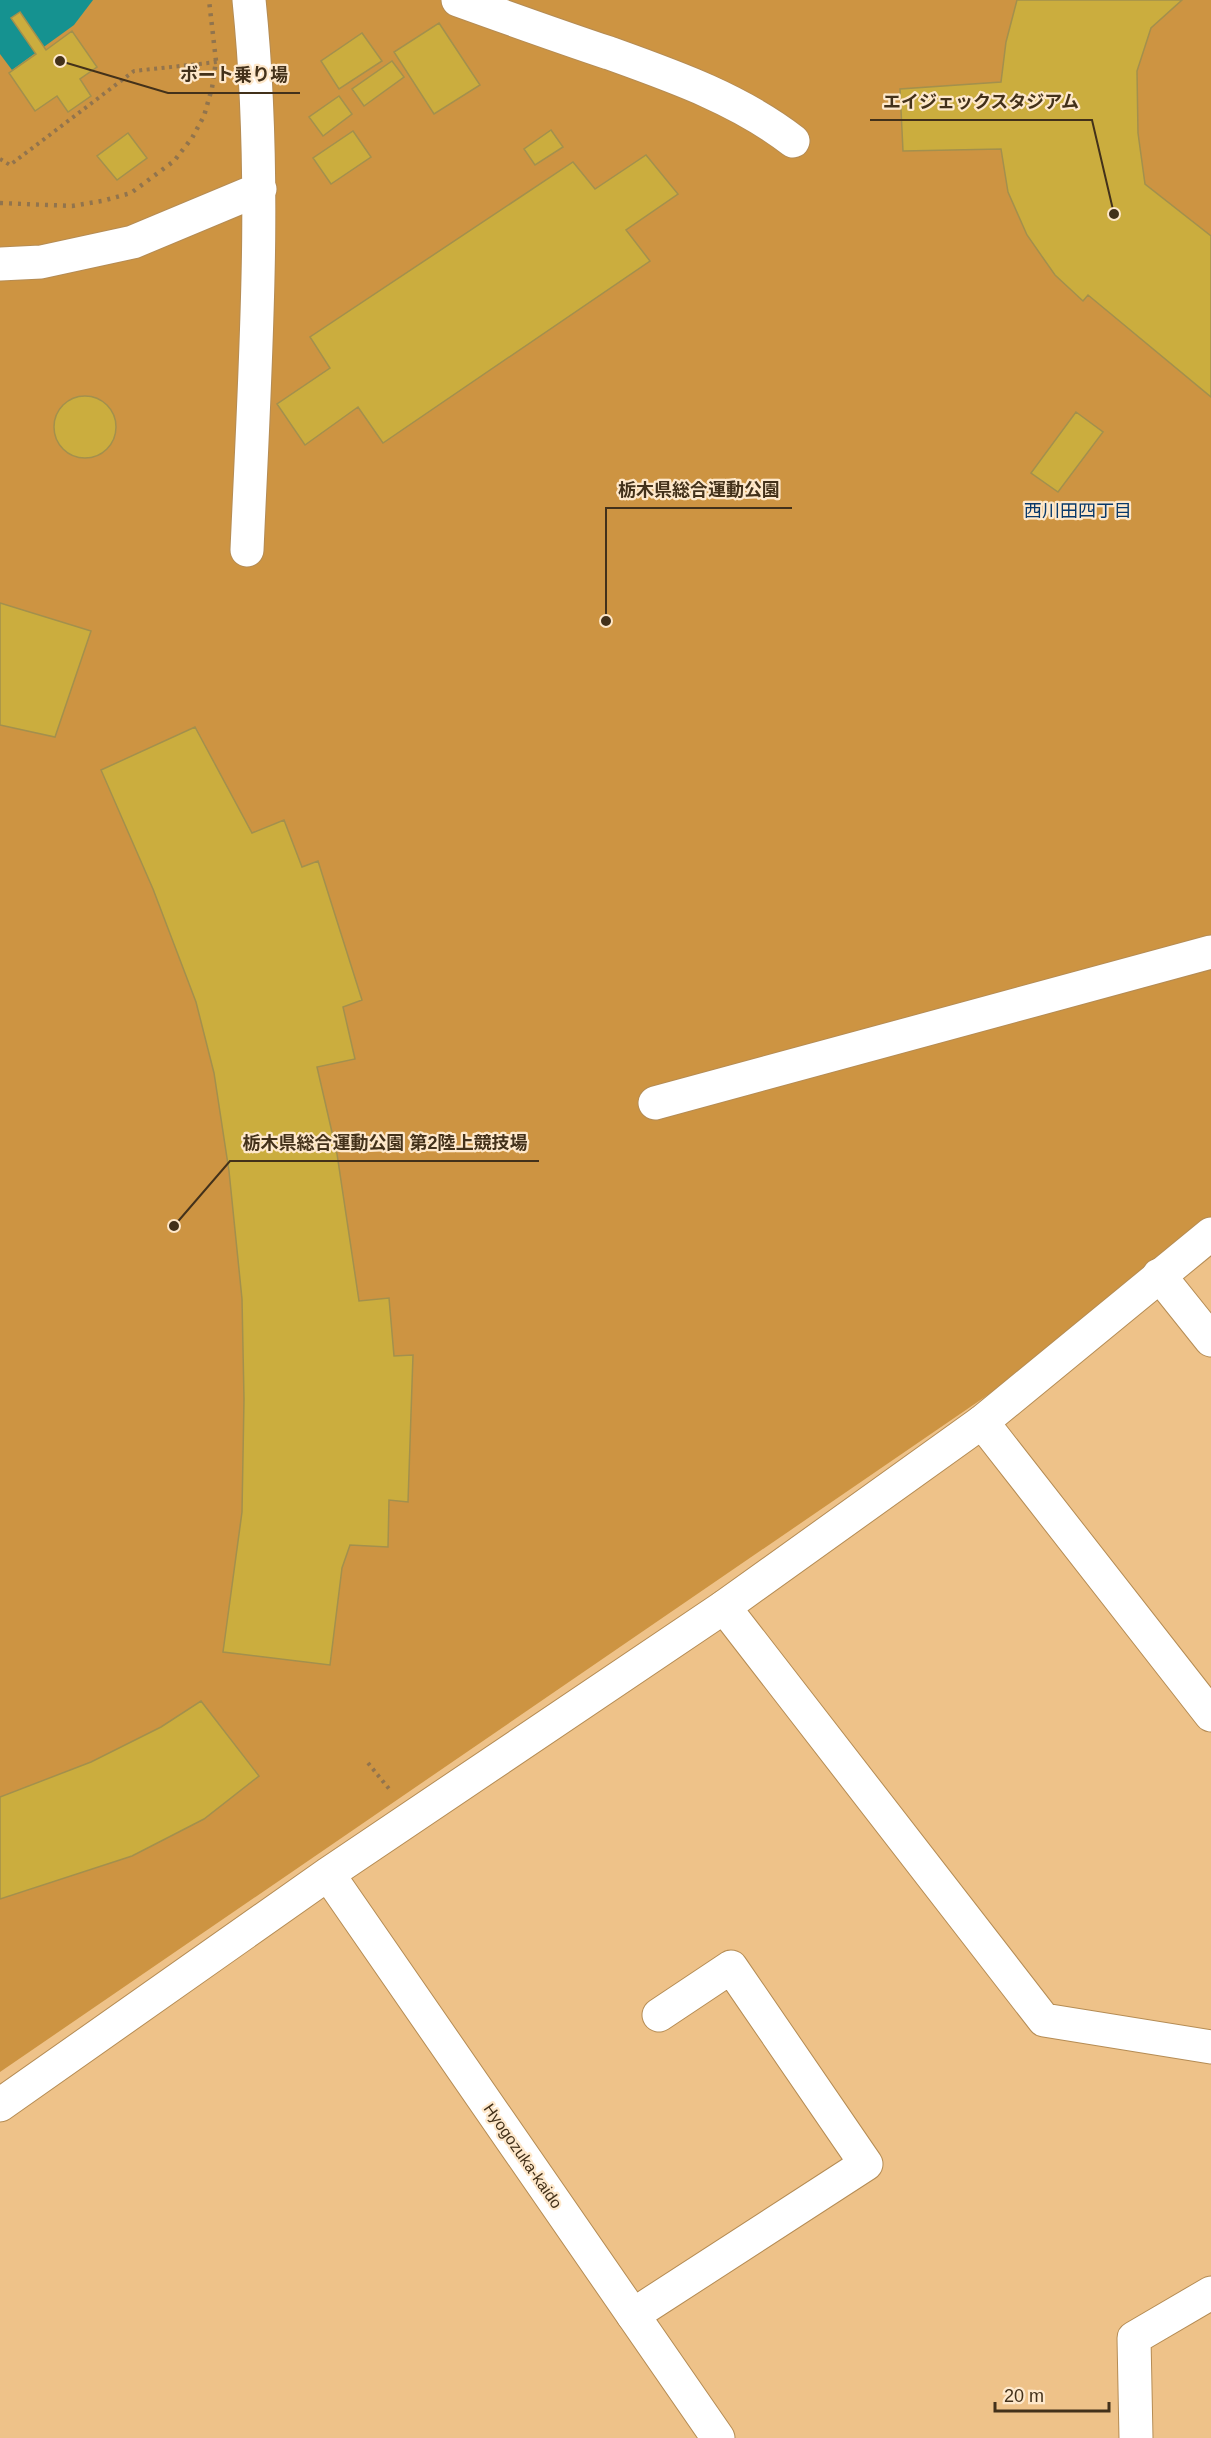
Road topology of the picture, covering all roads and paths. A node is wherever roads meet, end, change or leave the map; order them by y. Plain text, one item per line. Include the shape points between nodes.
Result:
1 (249, 0) edge
2 (458, 0) edge
3 (255, 58) junction
4 (793, 141) dead end
5 (0, 159) edge
6 (260, 189) junction
7 (0, 264) edge
8 (247, 550) dead end
9 (1211, 952) edge
10 (655, 1103) dead end
11 (1211, 1234) edge
12 (1160, 1275) junction
13 (1211, 1340) edge
14 (982, 1422) junction
15 (724, 1607) junction
16 (1211, 1715) edge
17 (328, 1874) junction
18 (659, 2015) dead end
19 (1211, 2047) edge
20 (0, 2105) edge
21 (1211, 2293) edge
22 (633, 2315) junction
23 (718, 2438) edge
24 (1136, 2438) edge

1 - 3 street
2 - 4 street via 638,63 715,95 765,119
3 - 5 path via 134,71 10,165
3 - 6 street
6 - 7 street via 133,242 41,262
6 - 8 street
9 - 10 street
11 - 12 street
12 - 13 street
12 - 14 street
14 - 15 street
14 - 16 street
15 - 17 street
15 - 19 street via 1044,2020
17 - 20 street
17 - 22 street, Hyogozuka-kaido
18 - 22 street via 731,1967 866,2164
21 - 24 street via 1134,2338
22 - 23 street, Hyogozuka-kaido

